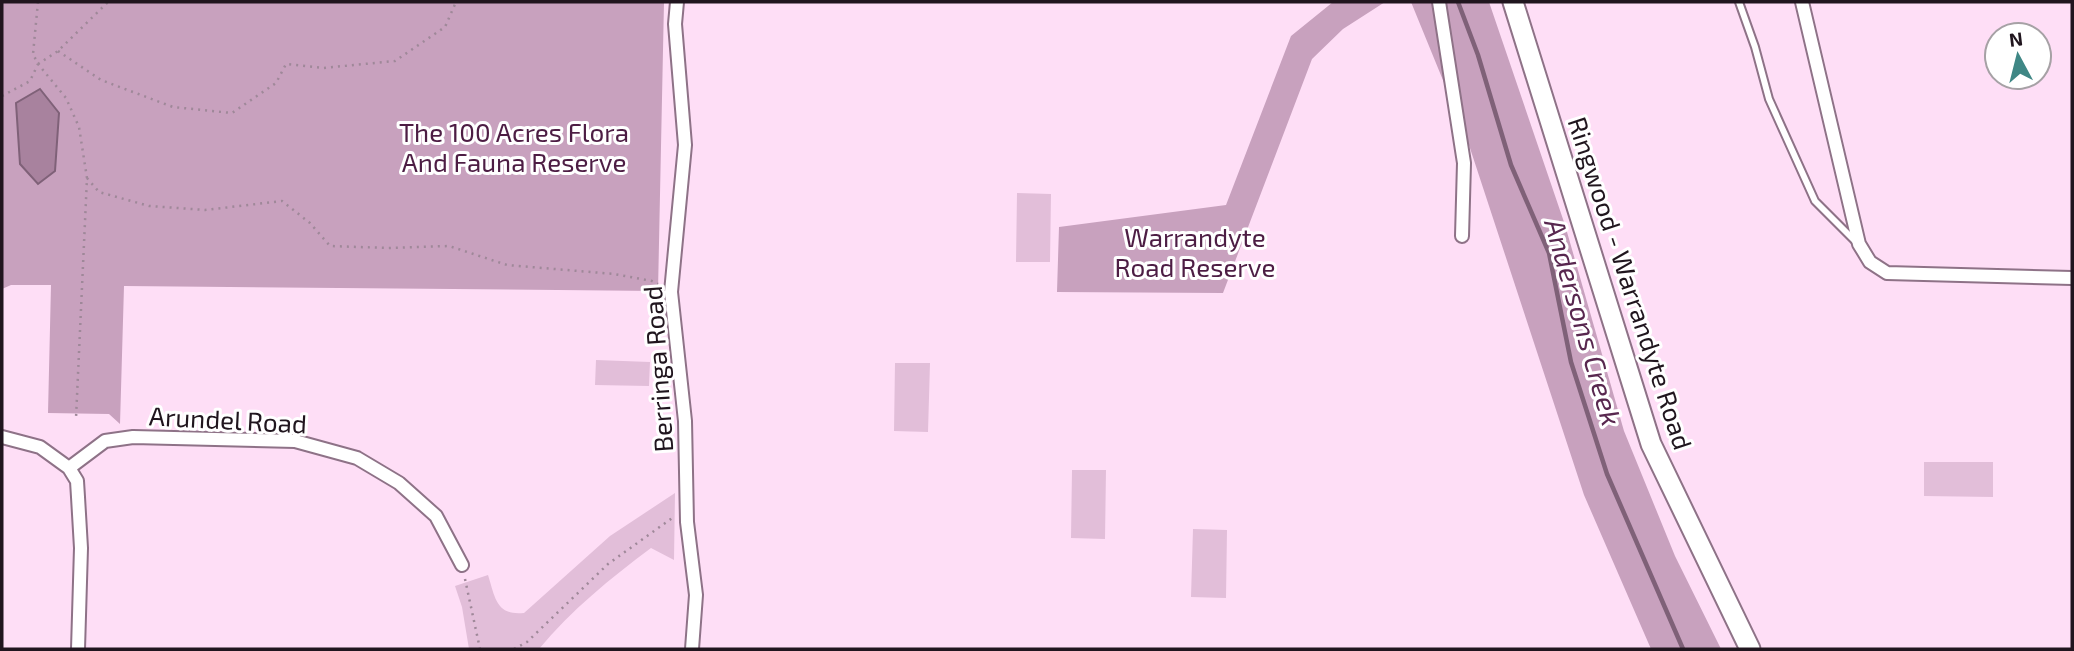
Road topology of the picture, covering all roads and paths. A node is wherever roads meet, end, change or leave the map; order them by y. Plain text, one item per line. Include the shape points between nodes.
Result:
1 (38, 2) edge
2 (108, 2) edge
3 (456, 2) edge
4 (677, 2) edge
5 (1439, 2) edge
6 (1513, 2) edge
7 (1739, 2) edge
8 (1802, 2) edge
9 (58, 51) junction
10 (38, 64) junction
11 (2, 96) edge
12 (87, 178) junction
13 (1462, 236) dead end
14 (1859, 244) junction
15 (2072, 278) edge
16 (671, 292) junction
17 (76, 418) dead end
18 (2, 438) edge
19 (69, 468) junction
20 (687, 507) junction
21 (462, 565) joint
22 (78, 649) edge
23 (480, 649) edge
24 (514, 649) edge
25 (692, 649) edge
26 (1750, 649) edge

1 - 10 path via 33,54
2 - 9 path
3 - 9 path via 445,27 395,61 323,68 286,64 276,83 232,113 173,107 100,80
4 - 16 street, Berringa Road via 685,145
5 - 13 street via 1464,163
6 - 26 main road, Ringwood - Warrandyte Road via 1651,444
7 - 14 lane via 1769,99 1815,201
8 - 14 street
9 - 10 path
10 - 11 path via 30,81
10 - 12 path via 66,98 79,127
12 - 16 path via 99,192 149,206 205,210 282,201 330,246 449,246 506,265 614,274 652,281
12 - 17 path
14 - 15 street via 1870,262 1887,273
16 - 20 street, Berringa Road via 685,421
18 - 19 street via 40,447
19 - 21 street, Arundel Road via 105,441 133,437 295,440 357,458 399,483 436,516
19 - 22 street via 77,481 81,548
20 - 24 path via 608,564 527,642
20 - 25 street, Berringa Road via 696,595
21 - 23 path

